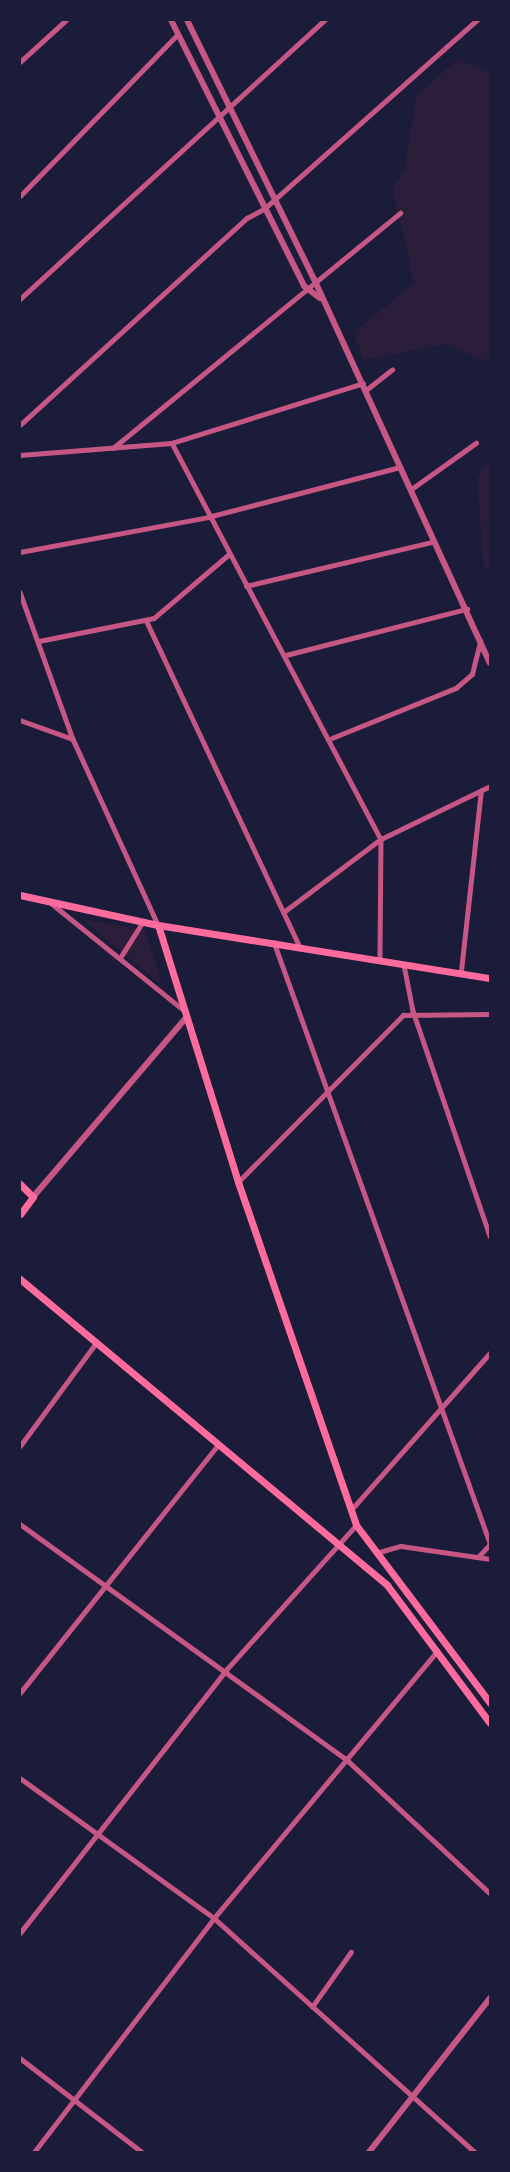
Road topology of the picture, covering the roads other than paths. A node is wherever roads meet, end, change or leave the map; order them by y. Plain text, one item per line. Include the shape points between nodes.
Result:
1 (66, 20) edge
2 (171, 20) edge
3 (187, 20) edge
4 (325, 20) edge
5 (477, 20) edge
6 (178, 34) junction
7 (20, 62) edge
8 (227, 104) junction
9 (218, 114) junction
10 (20, 196) edge
11 (275, 199) junction
12 (264, 209) junction
13 (400, 213) dead end
14 (314, 279) junction
15 (304, 286) junction
16 (320, 298) junction
17 (20, 299) edge
18 (392, 370) dead end
19 (363, 383) junction
20 (366, 390) junction
21 (20, 425) edge
22 (172, 443) junction
23 (476, 443) dead end
24 (113, 448) junction
25 (20, 455) edge
26 (400, 467) junction
27 (410, 490) junction
28 (208, 517) junction
29 (432, 542) junction
30 (20, 552) edge
31 (228, 555) junction
32 (246, 586) junction
33 (20, 592) edge
34 (468, 609) junction
35 (147, 622) junction
36 (39, 641) junction
37 (480, 641) junction
38 (286, 655) junction
39 (490, 663) edge
40 (20, 720) edge
41 (332, 738) junction
42 (73, 739) junction
43 (490, 786) edge
44 (481, 791) junction
45 (381, 839) junction
46 (20, 895) edge
47 (51, 903) junction
48 (285, 911) junction
49 (142, 923) junction
50 (158, 925) junction
51 (274, 942) junction
52 (300, 947) junction
53 (120, 958) junction
54 (380, 962) junction
55 (404, 965) junction
56 (461, 971) junction
57 (490, 978) edge
58 (182, 1008) junction
59 (413, 1011) junction
60 (490, 1014) edge
61 (185, 1019) junction
62 (331, 1089) junction
63 (238, 1182) junction
64 (20, 1184) edge
65 (33, 1197) junction
66 (20, 1214) edge
67 (490, 1236) edge
68 (20, 1279) edge
69 (96, 1343) junction
70 (490, 1353) edge
71 (443, 1408) junction
72 (218, 1445) junction
73 (20, 1446) edge
74 (350, 1511) junction
75 (20, 1524) edge
76 (356, 1525) junction
77 (339, 1543) junction
78 (490, 1544) edge
79 (376, 1553) junction
80 (478, 1557) junction
81 (490, 1559) edge
82 (106, 1583) junction
83 (438, 1650) junction
84 (227, 1669) junction
85 (20, 1692) edge
86 (490, 1703) edge
87 (490, 1723) edge
88 (345, 1758) junction
89 (20, 1778) edge
90 (97, 1833) junction
91 (490, 1893) edge
92 (214, 1918) junction
93 (20, 1933) edge
94 (351, 1952) dead end
95 (490, 1998) edge
96 (312, 2007) junction
97 (20, 2058) edge
98 (412, 2097) junction
99 (77, 2100) junction
100 (34, 2152) edge
101 (142, 2152) edge
102 (369, 2152) edge
103 (475, 2152) edge

1 - 7 street
2 - 6 street
3 - 8 street
4 - 8 street
5 - 11 street
6 - 9 street
6 - 10 street
8 - 9 street
8 - 11 street
9 - 12 street
9 - 17 street
11 - 12 street
11 - 14 street
12 - 15 street
12 - 21 street via 247,218
13 - 14 street
14 - 15 street
14 - 16 street
15 - 16 street
15 - 24 street
16 - 19 street
18 - 20 street
19 - 20 street
19 - 22 street
20 - 26 street
22 - 24 street
22 - 28 street
23 - 27 street
24 - 25 street
26 - 27 street
26 - 28 street
27 - 29 street
28 - 30 street
28 - 31 street
29 - 32 street
29 - 34 street
31 - 32 street
31 - 35 street
32 - 38 street
33 - 36 street
34 - 37 street
34 - 38 street
35 - 36 street
35 - 48 street
36 - 42 street
37 - 39 street
37 - 41 street via 472,674 456,688
38 - 41 street
40 - 42 street
41 - 45 street
42 - 50 street
43 - 44 street
44 - 45 street
44 - 56 street
45 - 48 street
45 - 54 street
46 - 47 main road
47 - 49 main road
47 - 53 street
48 - 52 street
49 - 50 main road
49 - 53 street
50 - 51 main road
50 - 58 main road
51 - 52 main road
51 - 62 street
52 - 54 main road
53 - 58 street
54 - 55 main road
55 - 56 main road
55 - 59 street
56 - 57 main road
58 - 61 main road
59 - 60 street
59 - 62 street via 389,1025
59 - 67 street
61 - 63 main road
61 - 65 street
62 - 63 street
62 - 71 street
63 - 74 main road
64 - 65 main road
65 - 66 main road
68 - 69 main road
69 - 72 main road
69 - 73 street
70 - 71 street
71 - 74 street
71 - 78 street
72 - 77 main road
72 - 82 street
74 - 76 main road
75 - 82 street
76 - 77 street
76 - 79 main road
77 - 83 main road via 387,1585
77 - 84 street
78 - 80 street
79 - 80 street via 401,1546
79 - 86 main road
80 - 81 street
82 - 84 street
82 - 85 street
83 - 87 main road
83 - 88 street
84 - 88 street
84 - 90 street
88 - 91 street
88 - 92 street
89 - 90 street
90 - 92 street
90 - 93 street
92 - 96 street
92 - 99 street
94 - 96 street
95 - 98 street
96 - 98 street
97 - 99 street
98 - 102 street
98 - 103 street
99 - 100 street
99 - 101 street

